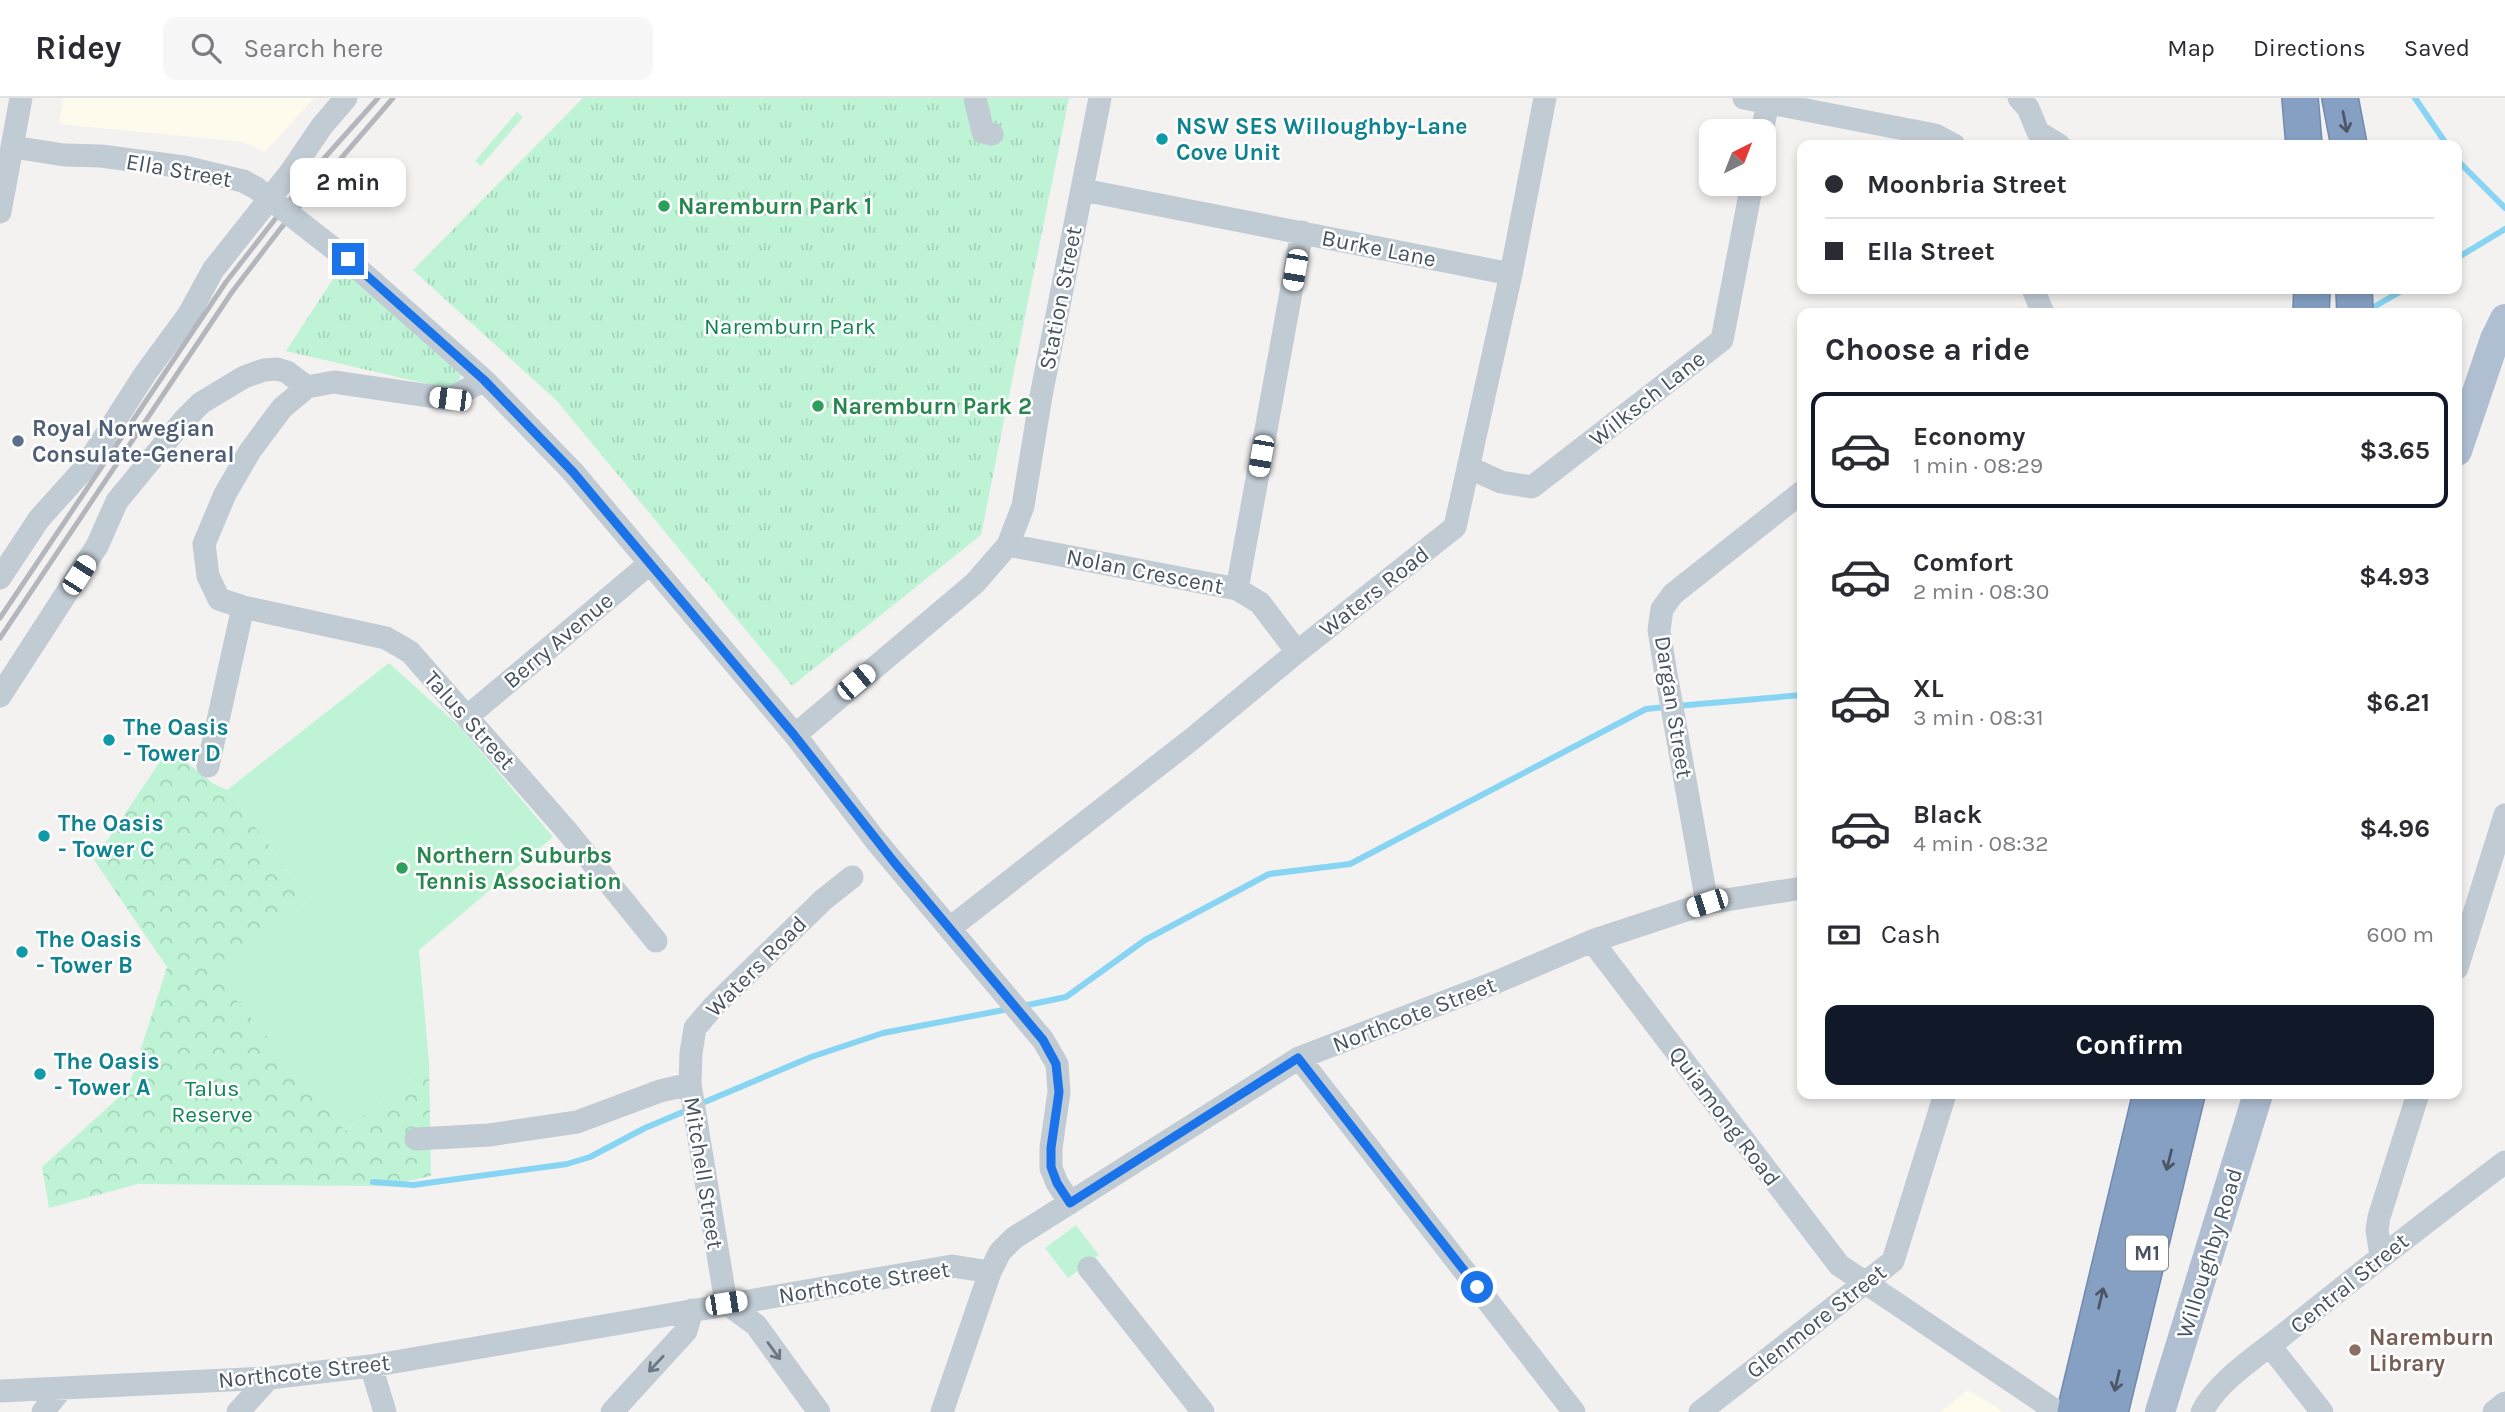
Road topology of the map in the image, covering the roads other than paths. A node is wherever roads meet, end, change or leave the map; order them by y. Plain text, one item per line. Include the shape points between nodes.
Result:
1 (22, 98) edge
2 (346, 98) edge
3 (975, 98) edge
4 (1100, 98) edge
5 (1545, 98) edge
6 (1744, 98) edge
7 (2019, 98) edge
8 (2300, 98) edge
9 (2340, 98) edge
10 (1768, 103) junction
11 (1765, 119) edge
12 (992, 134) dead end
13 (2030, 139) edge
14 (1944, 140) edge
15 (2304, 140) edge
16 (2348, 140) edge
17 (13, 147) junction
18 (1083, 190) junction
19 (1750, 196) edge
20 (0, 212) edge
21 (1302, 232) junction
22 (1511, 274) junction
23 (2505, 319) edge
24 (484, 380) junction
25 (307, 387) junction
26 (2462, 437) edge
27 (1470, 468) junction
28 (1797, 496) edge
29 (1008, 545) junction
30 (649, 564) junction
31 (0, 578) edge
32 (1237, 589) junction
33 (243, 607) junction
34 (1297, 652) junction
35 (0, 696) edge
36 (468, 716) junction
37 (794, 735) junction
38 (208, 766) dead end
39 (2505, 815) edge
40 (2499, 858) edge
41 (852, 877) dead end
42 (1797, 889) edge
43 (1707, 903) junction
44 (950, 928) junction
45 (656, 941) dead end
46 (1592, 942) junction
47 (2462, 955) edge
48 (1298, 1058) junction
49 (690, 1084) junction
50 (1943, 1099) edge
51 (2150, 1099) edge
52 (2186, 1099) edge
53 (2256, 1099) edge
54 (2416, 1099) edge
55 (416, 1139) dead end
56 (2505, 1162) edge
57 (1070, 1203) junction
58 (2381, 1256) junction
59 (1090, 1268) dead end
60 (990, 1272) junction
61 (1867, 1283) junction
62 (726, 1303) junction
63 (692, 1310) junction
64 (2270, 1346) junction
65 (371, 1366) junction
66 (269, 1378) junction
67 (62, 1388) junction
68 (0, 1391) edge
69 (2505, 1403) edge
70 (2045, 1405) edge
71 (43, 1412) edge
72 (238, 1412) edge
73 (385, 1412) edge
74 (612, 1412) edge
75 (818, 1412) edge
76 (942, 1412) edge
77 (1203, 1412) edge
78 (1574, 1412) edge
79 (1700, 1412) edge
80 (2075, 1412) edge
81 (2110, 1412) edge
82 (2160, 1412) edge
83 (2202, 1412) edge
84 (2322, 1412) edge
85 (2494, 1412) edge

1 - 17 street
2 - 31 street via 213,270 189,314 84,469 39,519
3 - 12 street via 983,132
4 - 18 street, Station Street
5 - 22 street, Waters Road
6 - 10 street
7 - 13 street via 2028,108
8 - 15 highway
9 -> 16 highway
10 - 11 street
10 - 14 street
17 - 20 street
17 - 24 street, Ella Street, bridge via 184,167 243,181 348,259
18 - 21 street, Burke Lane
18 - 29 street, Station Street via 1023,506
19 - 27 street, Wilksch Lane via 1722,340 1532,487 1502,482
21 - 22 street, Burke Lane
21 - 32 street
22 - 27 street, Waters Road
23 - 26 main road
24 - 25 street via 450,399 334,382
24 - 30 street, Ella Street via 573,472
25 - 33 street, Talus Street via 282,408 250,451 204,544 208,576 219,599
25 - 35 street via 287,372 264,370 201,403 117,501 97,547
27 - 34 street, Waters Road via 1455,527
28 - 43 street, Dargan Street via 1673,594 1662,609 1659,630
29 - 32 street, Nolan Crescent
29 - 37 street, Station Street via 975,583
30 - 36 street, Berry Avenue
30 - 37 street, Ella Street
32 - 34 street, Nolan Crescent via 1260,603
33 - 36 street, Talus Street via 386,638 410,652
33 - 38 street
34 - 44 street, Waters Road
36 - 45 street, Talus Street
37 - 44 street, Ella Street
39 - 40 street
40 - 47 street
41 - 49 street, Waters Road via 823,900 695,1028
42 - 43 street, Northcote Street
43 - 46 street, Northcote Street
44 - 57 street, Ella Street via 1043,1040 1056,1064 1059,1092 1051,1167
46 - 48 street, Northcote Street
46 - 61 street, Quiamong Road via 1839,1265
48 - 57 street, Northcote Street
48 - 78 street
49 - 55 street via 577,1122 489,1135
49 - 62 street, Mitchell Street
50 - 61 street, Glenmore Street via 1893,1261
80 -> 51 highway, M1
52 -> 81 highway, M1
53 - 82 main road, Willoughby Road
54 - 58 street via 2379,1217
56 - 58 street, Central Street
57 - 60 street, Northcote Street via 1014,1238
58 - 64 street, Central Street
59 - 77 street
60 - 62 street, Northcote Street via 952,1266
60 - 76 street
61 - 70 street, Quiamong Road
61 - 79 street, Glenmore Street
62 - 63 street, Northcote Street
62 -> 75 street via 756,1325
63 - 65 street, Northcote Street
63 -> 74 street via 686,1331
64 - 83 street, Central Street via 2221,1387
64 - 84 street
65 - 66 street, Northcote Street
65 - 73 street
66 - 67 street, Northcote Street
66 - 72 street
67 - 68 street, Northcote Street
67 - 71 street
69 - 85 street

